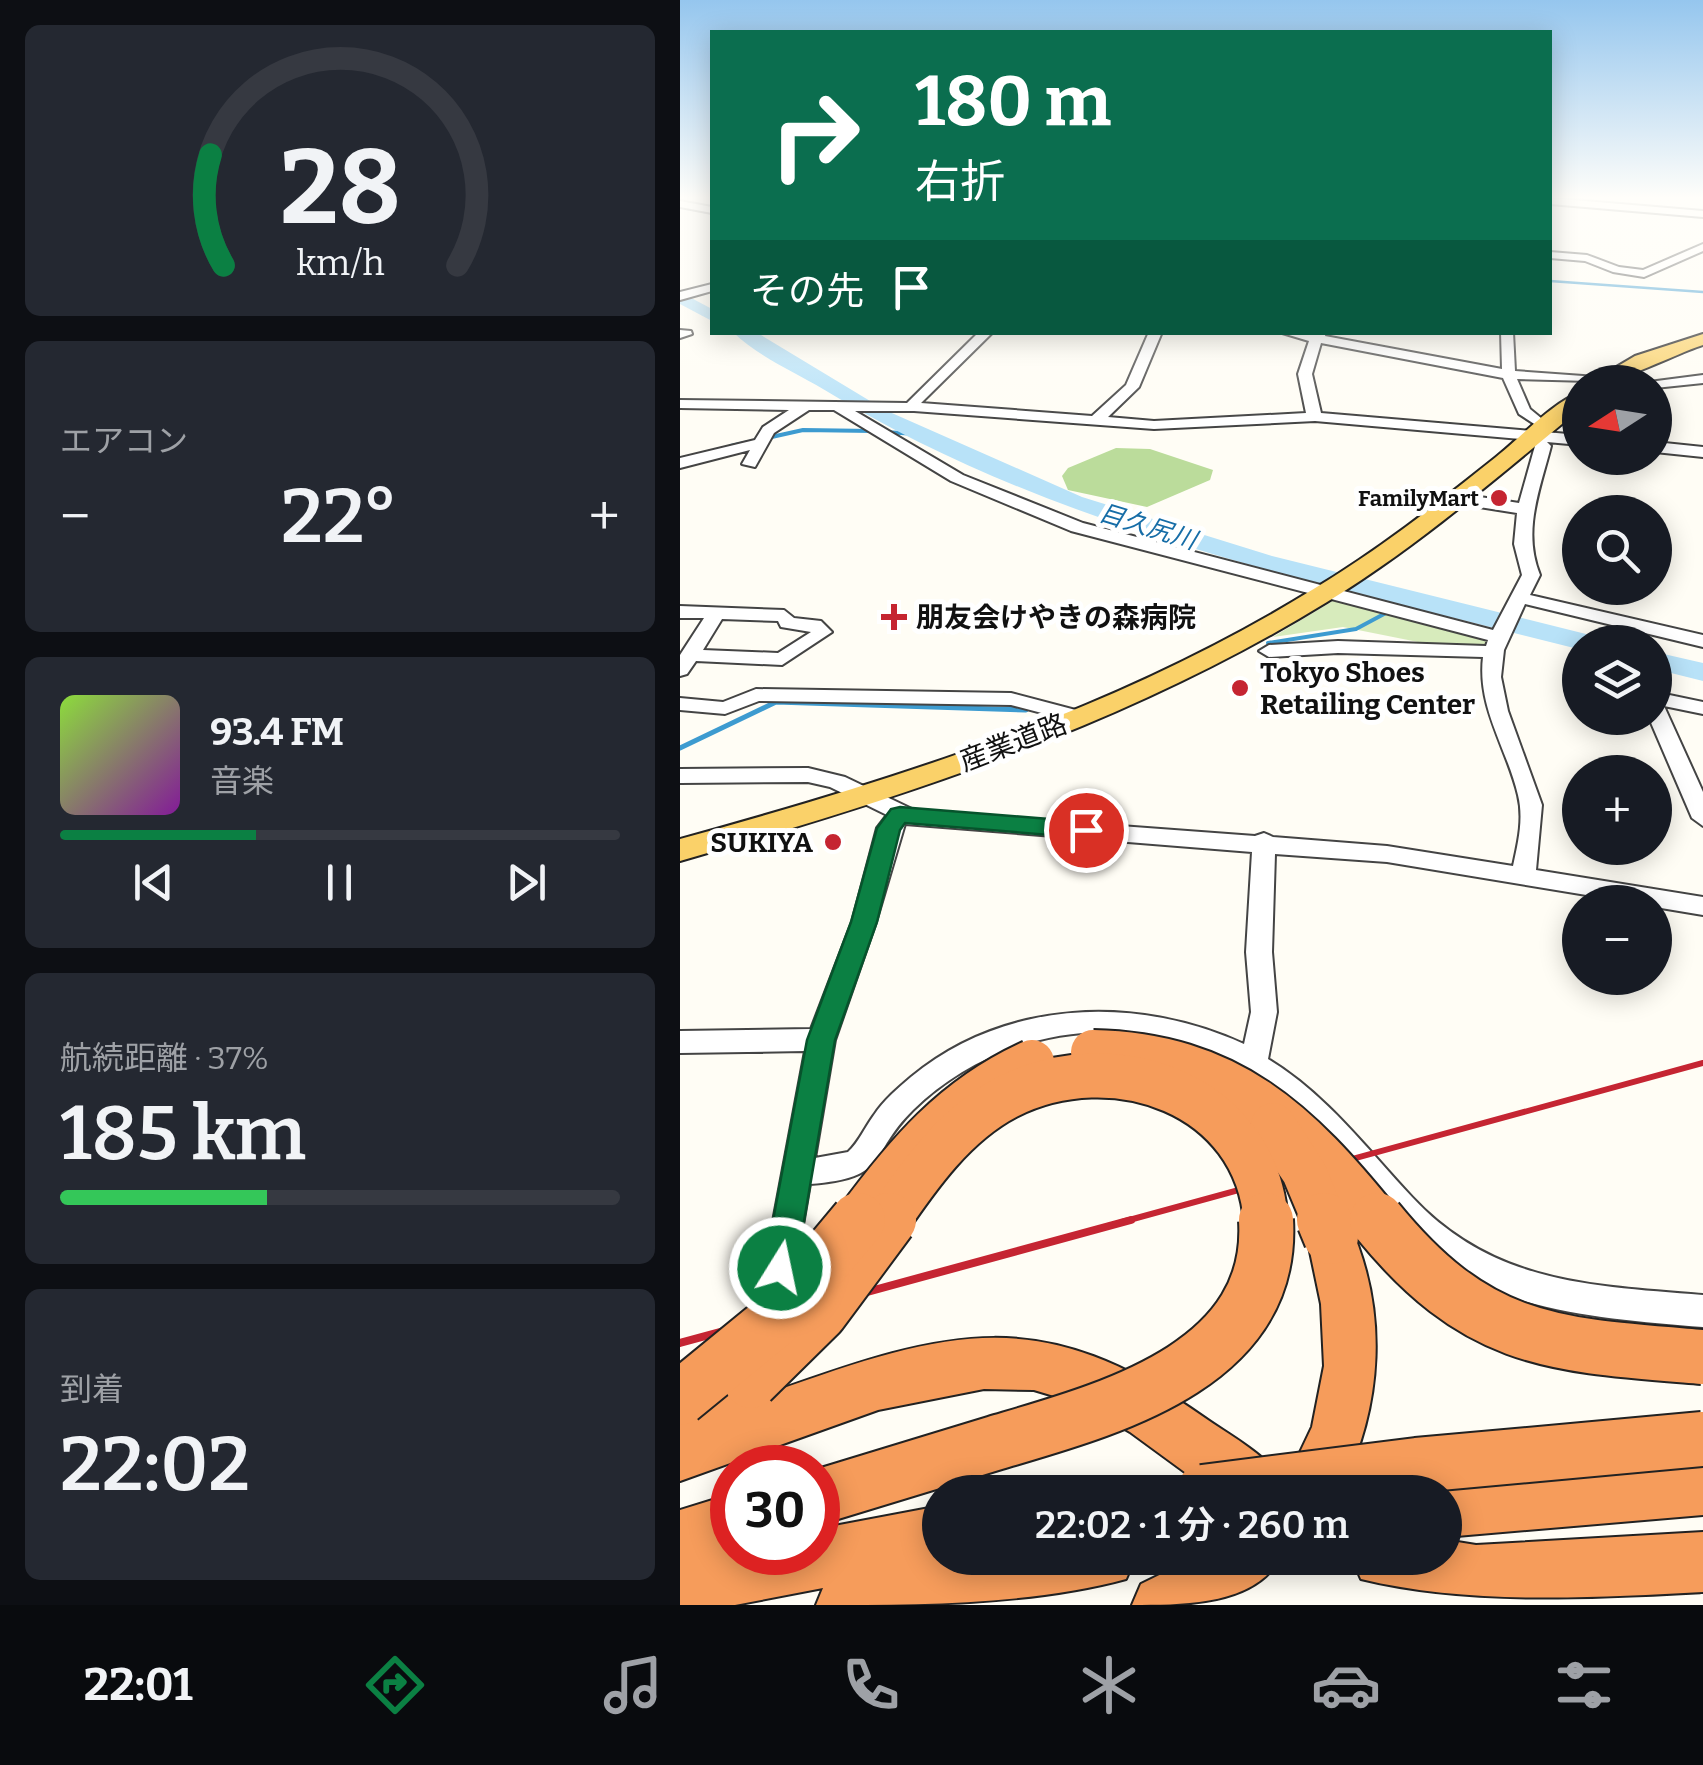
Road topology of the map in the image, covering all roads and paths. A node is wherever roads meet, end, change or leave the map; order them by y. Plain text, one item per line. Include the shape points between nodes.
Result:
1 (1623, 271) edge
2 (1651, 271) edge
3 (708, 289) edge
4 (680, 296) edge
5 (984, 335) edge
6 (1155, 335) edge
7 (1507, 335) edge
8 (1319, 336) edge
9 (1703, 339) edge
10 (1632, 365) edge
11 (1505, 374) junction
12 (1562, 379) edge
13 (1703, 379) edge
14 (1672, 382) edge
15 (680, 404) edge
16 (808, 404) junction
17 (836, 405) junction
18 (908, 407) junction
19 (1562, 414) edge
20 (1315, 417) junction
21 (1095, 421) junction
22 (1540, 432) junction
23 (1562, 436) edge
24 (757, 444) junction
25 (1672, 449) edge
26 (1703, 452) edge
27 (680, 464) edge
28 (750, 464) dead end
29 (1454, 498) junction
30 (1526, 509) junction
31 (1326, 592) junction
32 (1521, 599) junction
33 (680, 612) edge
34 (716, 614) junction
35 (1703, 640) edge
36 (1499, 642) junction
37 (1269, 651) dead end
38 (685, 662) edge
39 (1672, 702) edge
40 (680, 704) edge
41 (1703, 708) edge
42 (1080, 716) junction
43 (1667, 735) edge
44 (680, 776) edge
45 (863, 797) junction
46 (900, 815) junction
47 (1703, 818) edge
48 (1264, 842) junction
49 (680, 850) edge
50 (1523, 878) junction
51 (1703, 906) edge
52 (821, 1040) junction
53 (680, 1042) edge
54 (1178, 1060) junction
55 (1254, 1060) junction
56 (798, 1172) junction
57 (774, 1301) dead end
58 (1703, 1311) edge
59 (1703, 1357) edge
60 (680, 1398) edge
61 (680, 1431) edge
62 (1703, 1439) edge
63 (680, 1454) edge
64 (1235, 1475) edge
65 (1318, 1475) edge
66 (1344, 1475) edge
67 (1703, 1487) edge
68 (840, 1490) edge
69 (1462, 1507) edge
70 (710, 1529) edge
71 (680, 1538) edge
72 (922, 1539) edge
73 (1703, 1562) edge
74 (1462, 1572) edge
75 (1011, 1575) edge
76 (1222, 1575) edge
77 (680, 1586) edge
78 (846, 1605) edge
79 (1162, 1605) edge

1 - 2 street
3 - 4 street
5 - 18 street
6 - 21 street via 1135,381
7 - 11 street
8 - 11 street
8 - 20 street via 1304,362 1303,382
9 - 10 main road
11 - 12 street
11 - 22 street
13 - 14 street
15 - 16 street
16 - 17 street
16 - 24 street
17 - 18 street
17 - 31 street via 941,469 1021,506 1077,527
18 - 21 street
19 - 22 main road
20 - 21 street
20 - 22 street
22 - 23 street
22 - 29 main road
22 - 30 street via 1543,450
24 - 27 street
24 - 28 street
25 - 26 street
29 - 30 street
29 - 31 main road, 産業道路
30 - 32 street via 1524,564 1531,575
31 - 36 street
31 - 42 main road, 産業道路 via 1165,680
32 - 35 street
32 - 36 street
33 - 34 street
34 - 38 street
34 - 38 street via 784,616 823,632 782,659
36 - 37 street
36 - 50 street via 1492,680 1529,795 1532,828
39 - 41 street
40 - 42 street via 726,708 756,695 1011,699
42 - 45 main road, 産業道路
43 - 47 street
44 - 45 street via 808,775
45 - 46 street
45 - 49 main road, 産業道路
46 - 48 street
46 - 52 street via 889,828
48 - 50 street via 1387,854
48 - 55 street via 1258,952 1264,1012
50 - 51 street
52 - 53 street
52 - 56 street
54 - 59 highway, bridge via 1234,1083 1290,1121 1424,1273 1480,1315 1550,1340
54 - 60 highway, bridge via 1076,1052 1042,1058 983,1083 911,1148 773,1325
54 - 65 highway, bridge via 1233,1088 1272,1124 1304,1172 1331,1237 1350,1310 1350,1386 1342,1426
55 - 56 street via 1189,1033 1140,1022 1082,1020 1034,1030 930,1079 899,1104 864,1159
55 - 58 street via 1325,1119 1409,1216 1488,1274 1560,1298
56 - 57 street
61 - 68 highway, bridge via 784,1352 939,1155 1010,1096 1099,1073 1162,1085 1220,1118 1258,1170 1268,1236 1262,1272 1224,1337 1171,1378 1113,1405
62 - 66 highway, bridge
63 - 64 highway, bridge via 916,1374 997,1360 1075,1373 1137,1404
67 - 69 highway
70 - 71 highway
72 - 77 highway
73 - 74 highway
75 - 78 highway
76 - 79 highway

